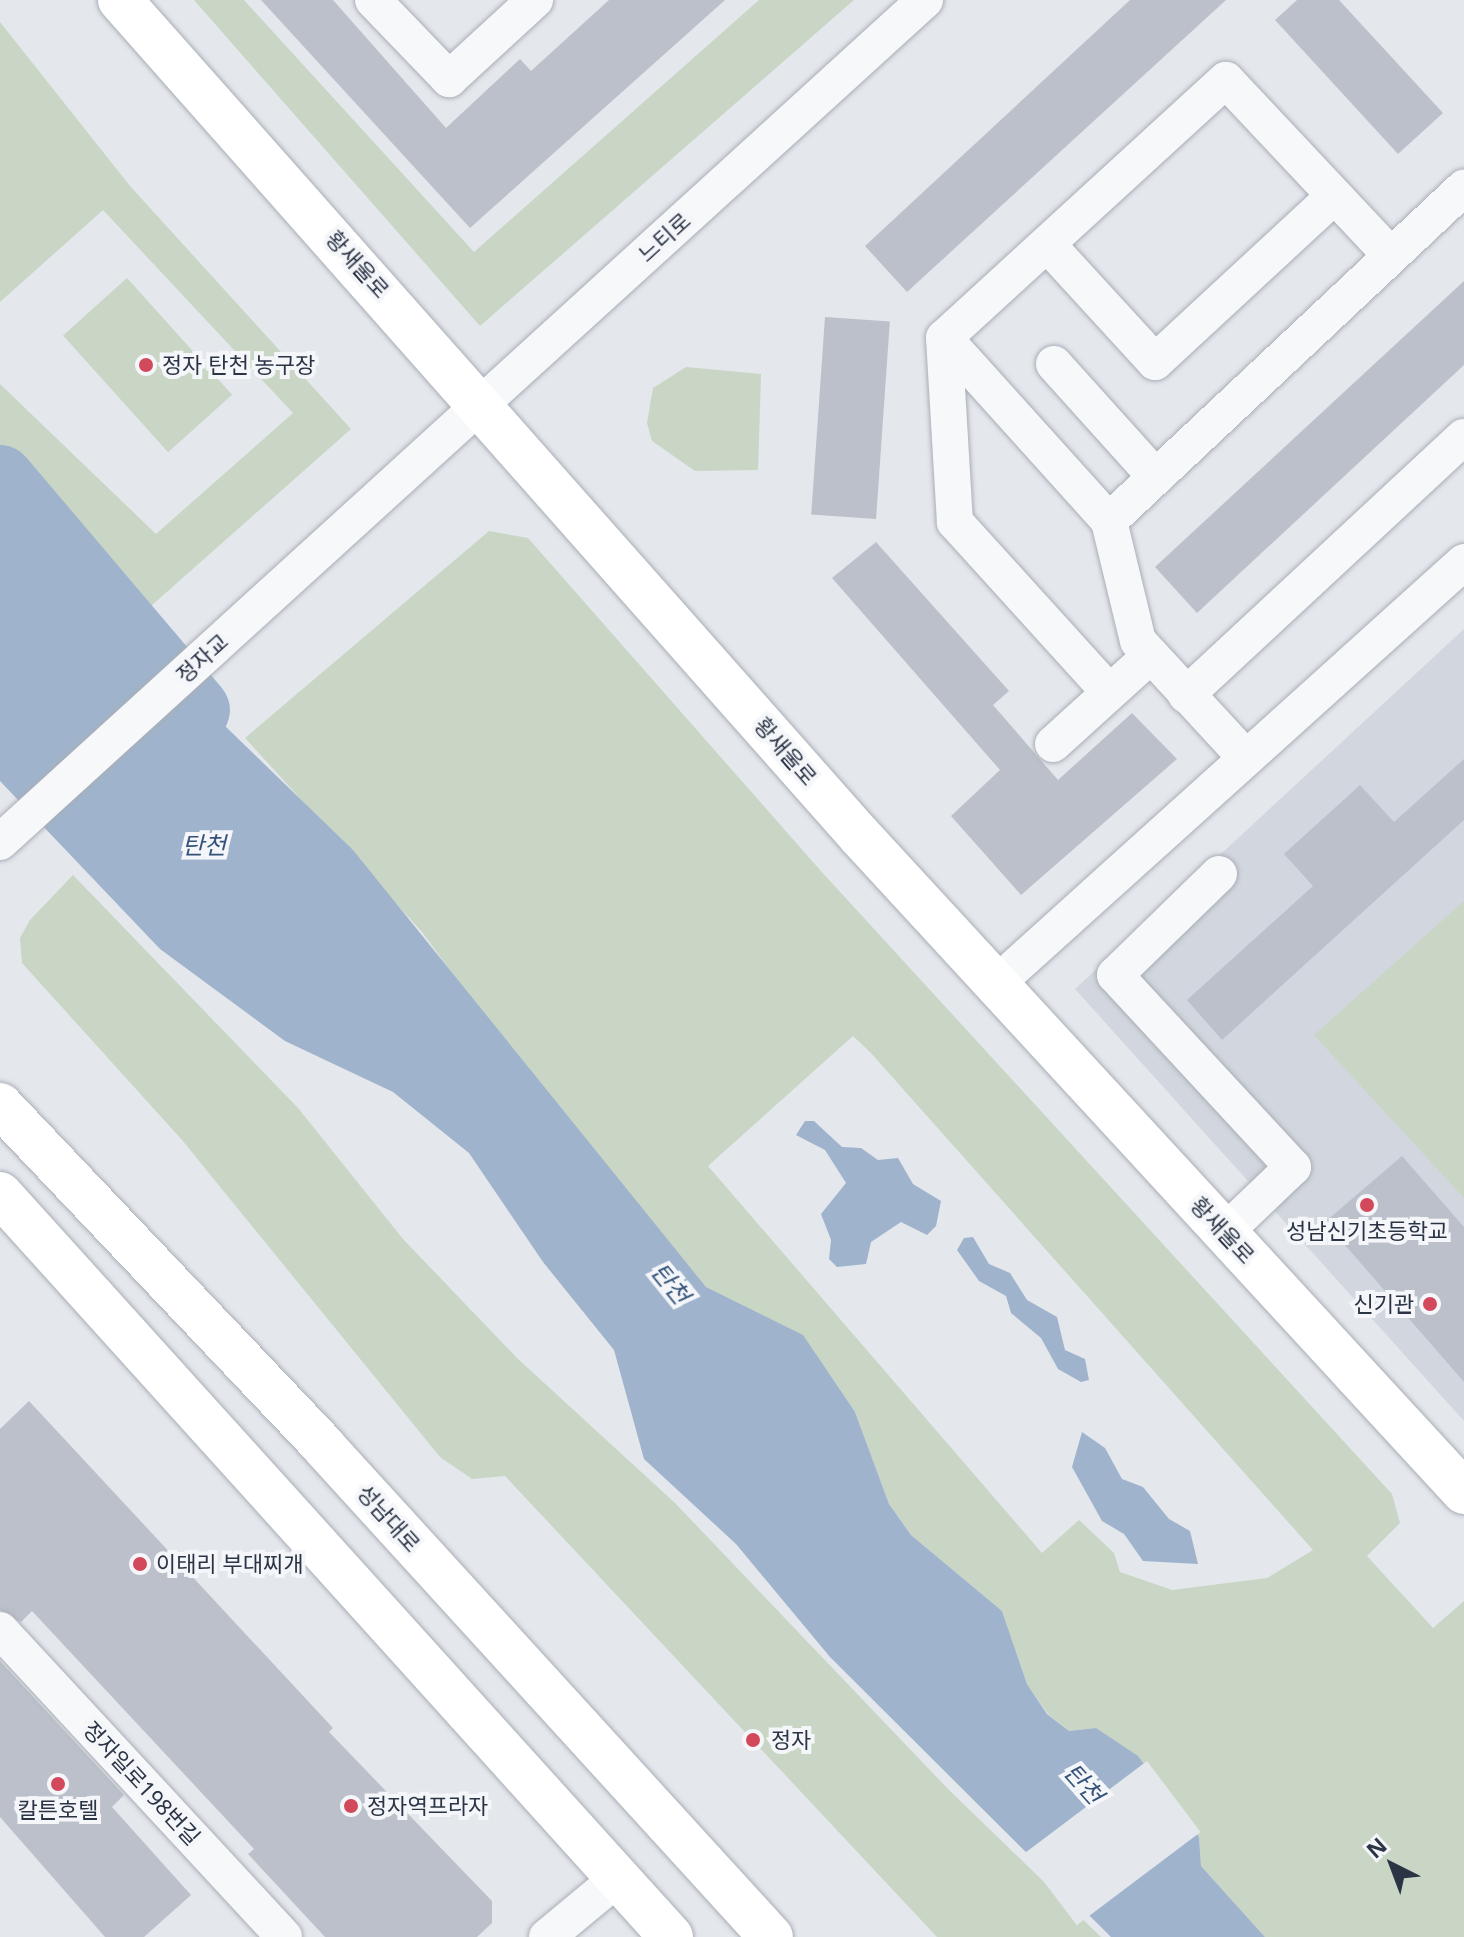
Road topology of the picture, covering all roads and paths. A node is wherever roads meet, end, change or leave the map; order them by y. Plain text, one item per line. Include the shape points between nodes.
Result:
1 (120, 0) edge
2 (373, 0) edge
3 (535, 0) edge
4 (925, 0) edge
5 (1464, 188) edge
6 (1334, 196) junction
7 (1047, 244) junction
8 (1391, 256) junction
9 (944, 338) junction
10 (1054, 364) dead end
11 (482, 402) junction
12 (1464, 437) edge
13 (404, 473) joint
14 (1155, 476) junction
15 (1109, 521) junction
16 (1464, 562) edge
17 (1150, 656) junction
18 (1109, 692) junction
19 (1186, 695) junction
20 (1053, 744) dead end
21 (1246, 758) junction
22 (0, 842) edge
23 (1219, 874) dead end
24 (996, 984) junction
25 (0, 1105) edge
26 (0, 1194) edge
27 (1225, 1232) junction
28 (1464, 1492) edge
29 (0, 1630) edge
30 (618, 1878) junction
31 (284, 1937) edge
32 (547, 1937) edge
33 (671, 1937) edge
34 (771, 1937) edge

1 - 11 main road, 황새울로
2 - 3 street via 449,79
4 - 11 street, 느티로
5 - 8 street
6 - 7 street via 1226,80
6 - 7 street via 1155,362
6 - 8 street
7 - 9 street
8 - 14 street
9 - 15 street
9 - 18 street via 955,522
10 - 14 street
11 - 13 street, 느티로
11 - 24 main road, 황새울로
12 - 19 street
13 - 22 street, 정자교
14 - 15 street
15 - 17 street via 1138,641
16 - 21 street
17 - 18 street
17 - 19 street
18 - 20 street
19 - 21 street
21 - 24 street
23 - 27 street via 1115,975 1293,1167
24 - 27 main road, 황새울로
25 - 34 main road, 성남대로 via 324,1447
26 - 30 main road
27 - 28 main road, 황새울로
29 - 31 street, 정자일로198번길
30 - 32 street
30 - 33 main road

